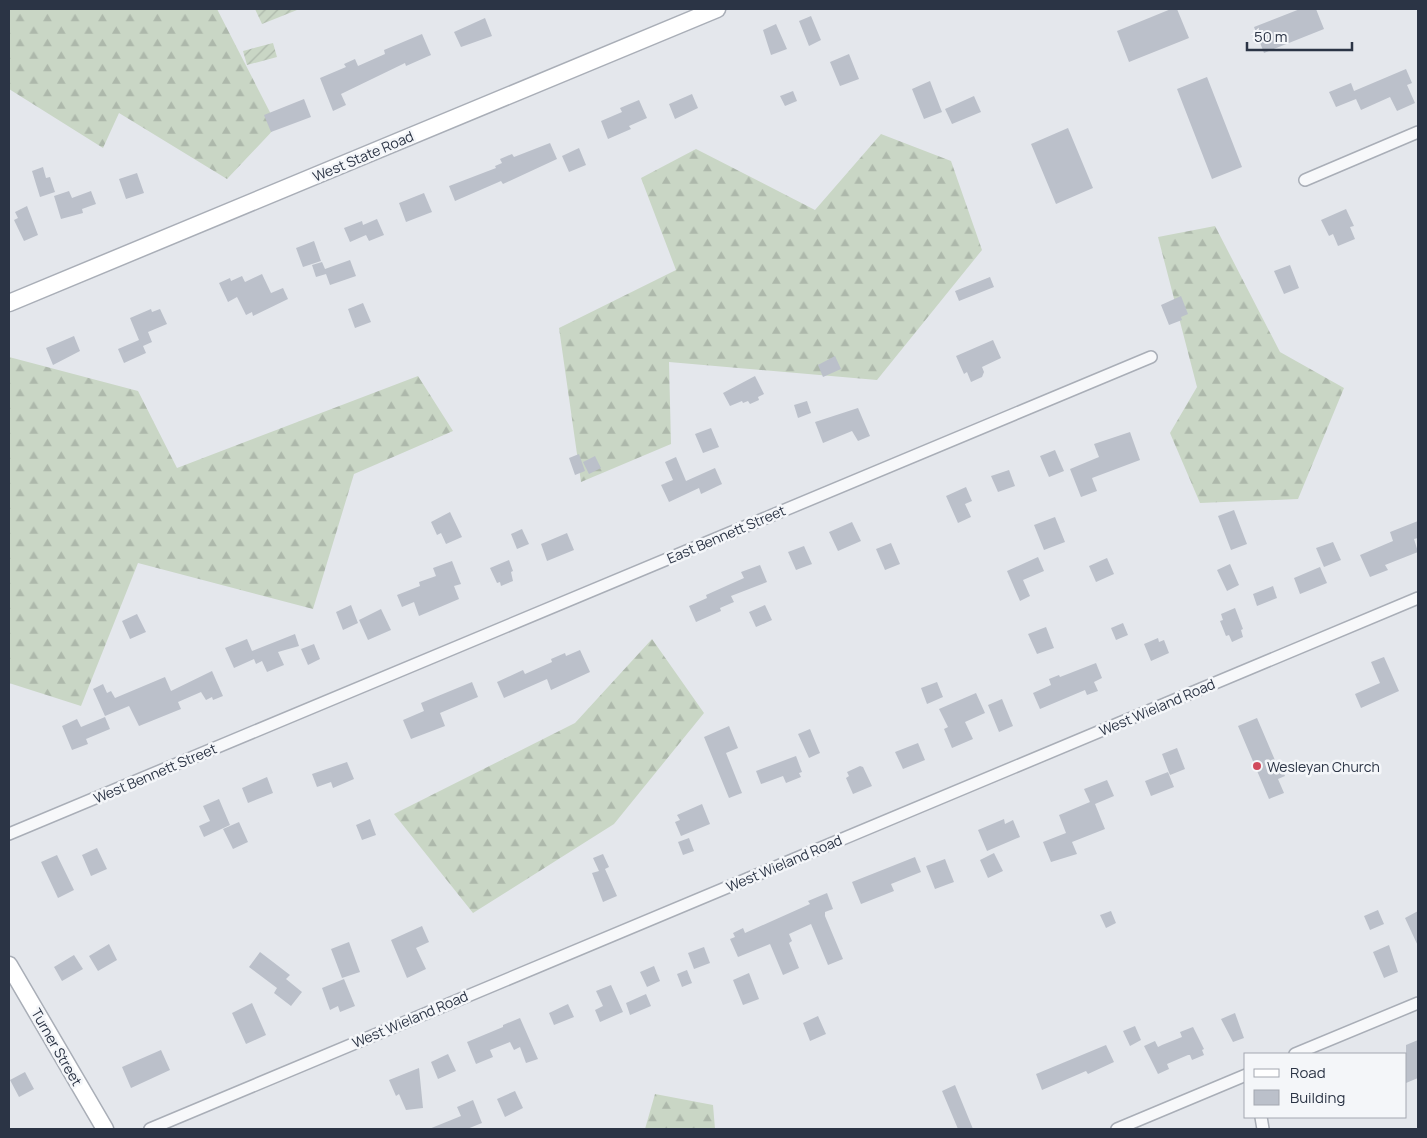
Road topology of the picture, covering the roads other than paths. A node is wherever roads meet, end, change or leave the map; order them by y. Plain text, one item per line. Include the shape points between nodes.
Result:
1 (717, 9) edge
2 (691, 14) edge
3 (1418, 132) edge
4 (1305, 180) dead end
5 (9, 303) edge
6 (1151, 357) dead end
7 (1418, 598) edge
8 (301, 713) joint
9 (9, 834) edge
10 (9, 965) edge
11 (1418, 1002) edge
12 (1297, 1053) edge
13 (1244, 1076) edge
14 (105, 1129) edge
15 (150, 1129) edge
16 (1117, 1129) edge

1 - 2 street, West State Road
2 - 5 street, West State Road
3 - 4 street
6 - 8 street, East Bennett Street
7 - 15 street, West Wieland Road
8 - 9 street, West Bennett Street
10 - 14 street, Turner Street
11 - 12 street
13 - 16 street

